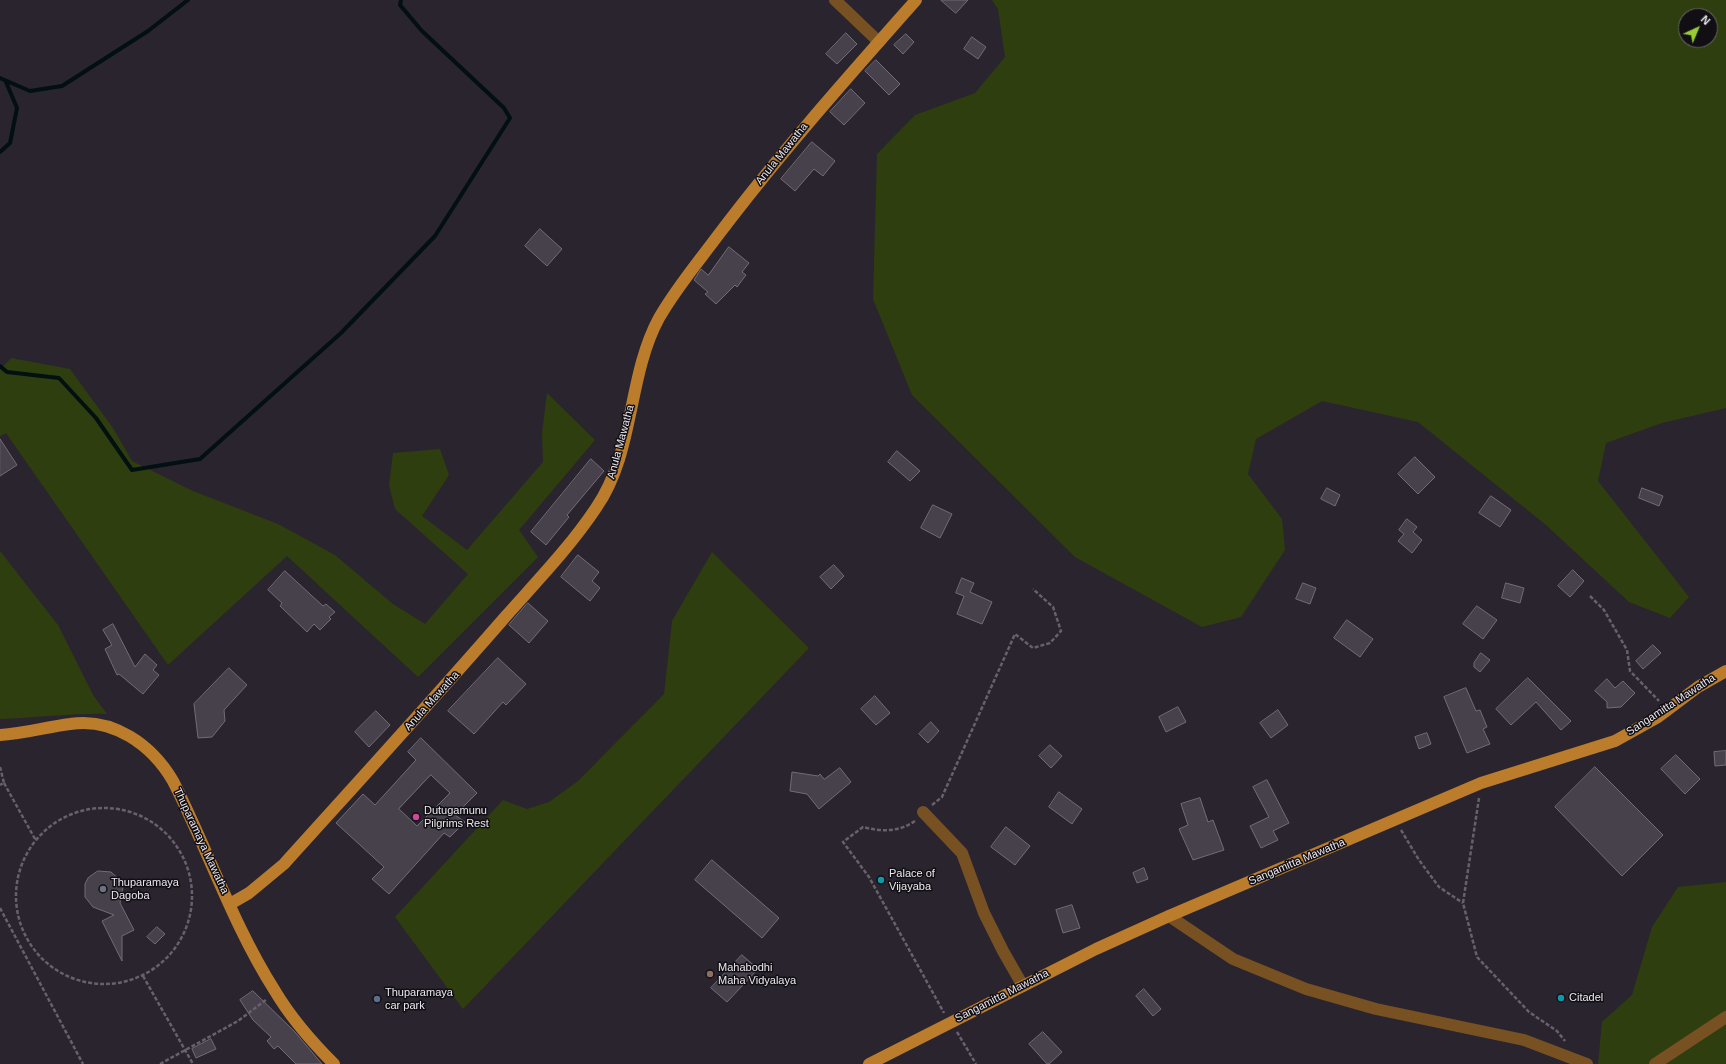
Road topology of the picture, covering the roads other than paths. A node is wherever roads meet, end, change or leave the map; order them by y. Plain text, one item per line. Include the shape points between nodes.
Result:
1 (835, 0) edge
2 (916, 0) edge
3 (879, 42) junction
4 (1726, 671) edge
5 (0, 735) edge
6 (923, 812) road end
7 (230, 904) junction
8 (1169, 916) junction
9 (1023, 986) junction
10 (1726, 1017) edge
11 (334, 1064) edge
12 (869, 1064) edge
13 (1587, 1064) edge
14 (1655, 1064) edge

1 - 3 street
2 - 3 main road, Anula Mawatha
3 - 7 main road, Anula Mawatha via 762,176 661,314 646,346 616,469 589,518 476,652 284,864 249,893
4 - 8 main road, Sangamitta Mawatha via 1626,735 1601,746 1481,783
5 - 7 main road, Thuparamaya Mawatha via 85,723 112,728 148,749 173,781
6 - 9 street via 962,853 984,912
7 - 11 main road, Thuparamaya Mawatha via 275,992 302,1030
8 - 9 main road, Sangamitta Mawatha
8 - 13 street via 1233,959 1306,989 1376,1009 1524,1040
9 - 12 main road, Sangamitta Mawatha
10 - 14 street

